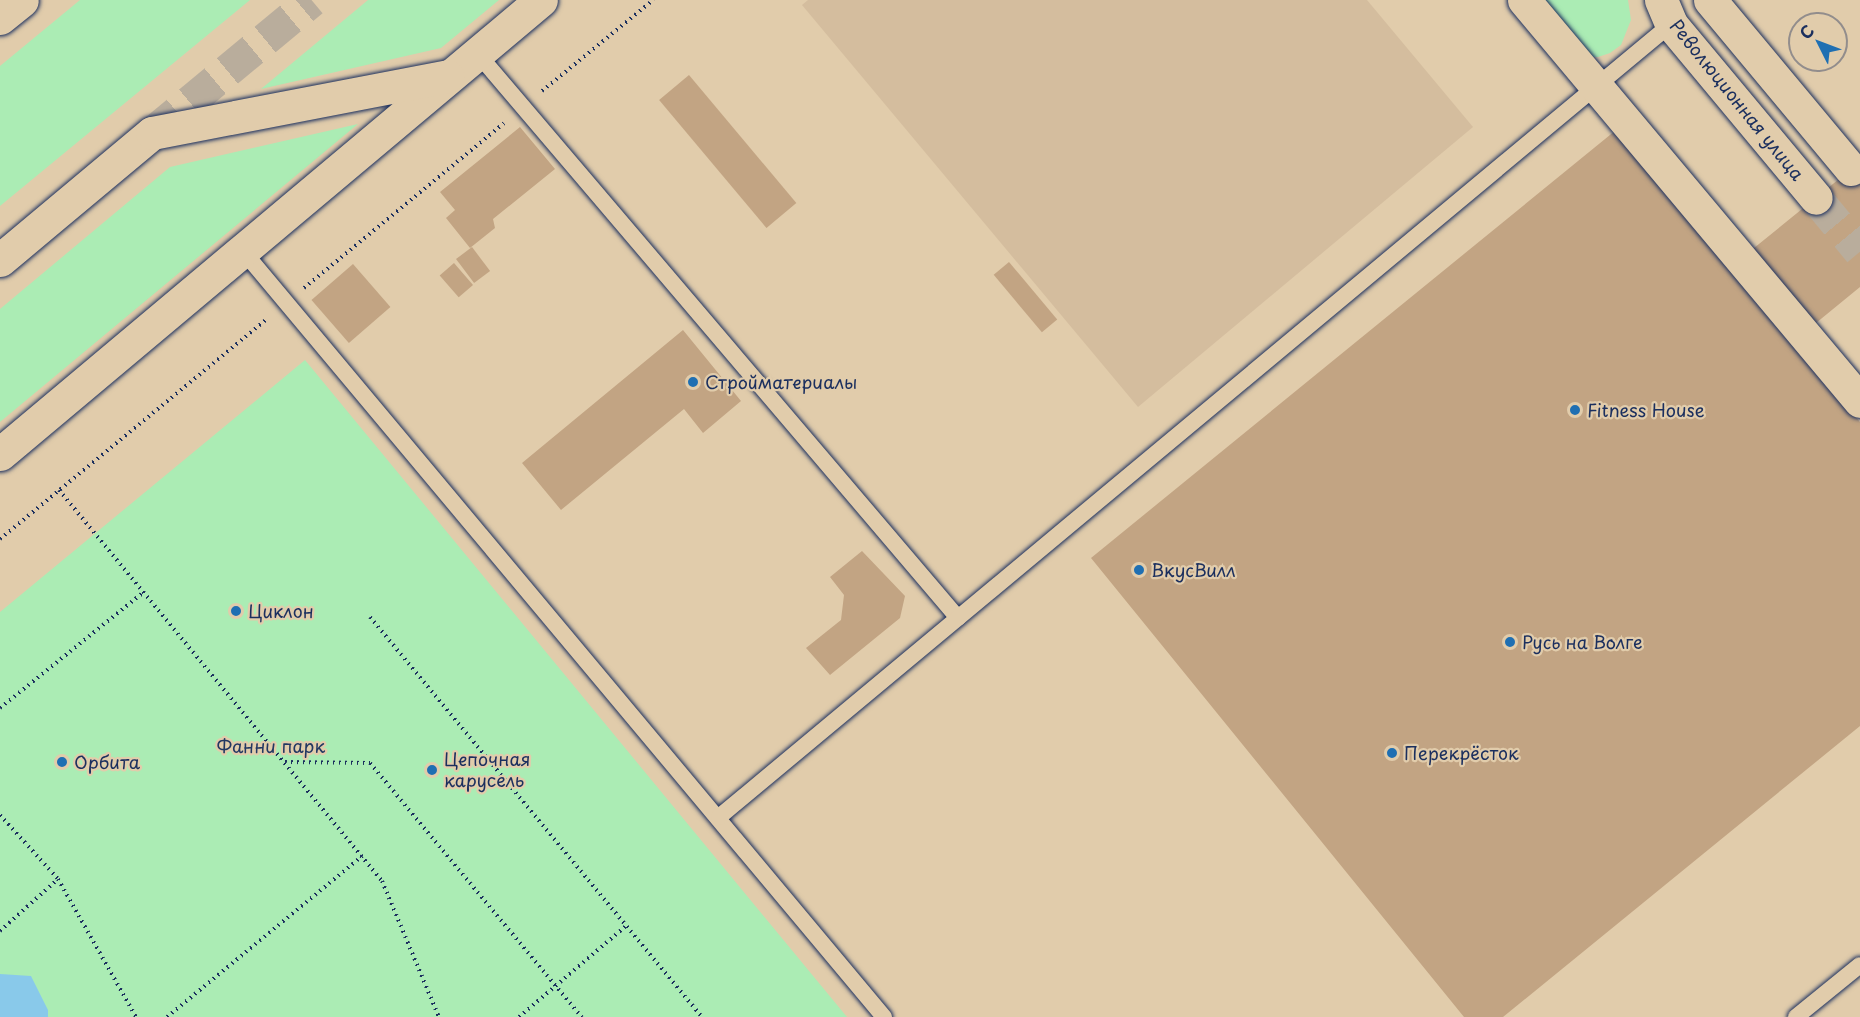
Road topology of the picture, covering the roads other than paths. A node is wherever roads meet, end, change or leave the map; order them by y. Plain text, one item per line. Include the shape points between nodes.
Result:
1 (22, 0) edge
2 (541, 0) edge
3 (1524, 0) edge
4 (1710, 0) edge
5 (1666, 12) edge
6 (0, 18) edge
7 (477, 52) junction
8 (448, 76) junction
9 (1597, 86) junction
10 (1851, 169) dead end
11 (1816, 198) tunnel mouth
12 (243, 251) junction
13 (0, 260) edge
14 (1860, 401) edge
15 (0, 454) edge
16 (958, 618) junction
17 (719, 817) junction
18 (1860, 965) edge
19 (884, 1017) edge
20 (1796, 1017) edge

1 - 6 street
2 - 7 street
3 - 9 street
4 - 10 street
5 - 9 lane
5 - 11 street, Революционная улица
7 - 8 street
7 - 16 lane
8 - 12 street
8 - 13 street via 152,133
9 - 14 street
9 - 16 lane
12 - 15 street
12 - 17 lane
16 - 17 lane
17 - 19 lane
18 - 20 lane

